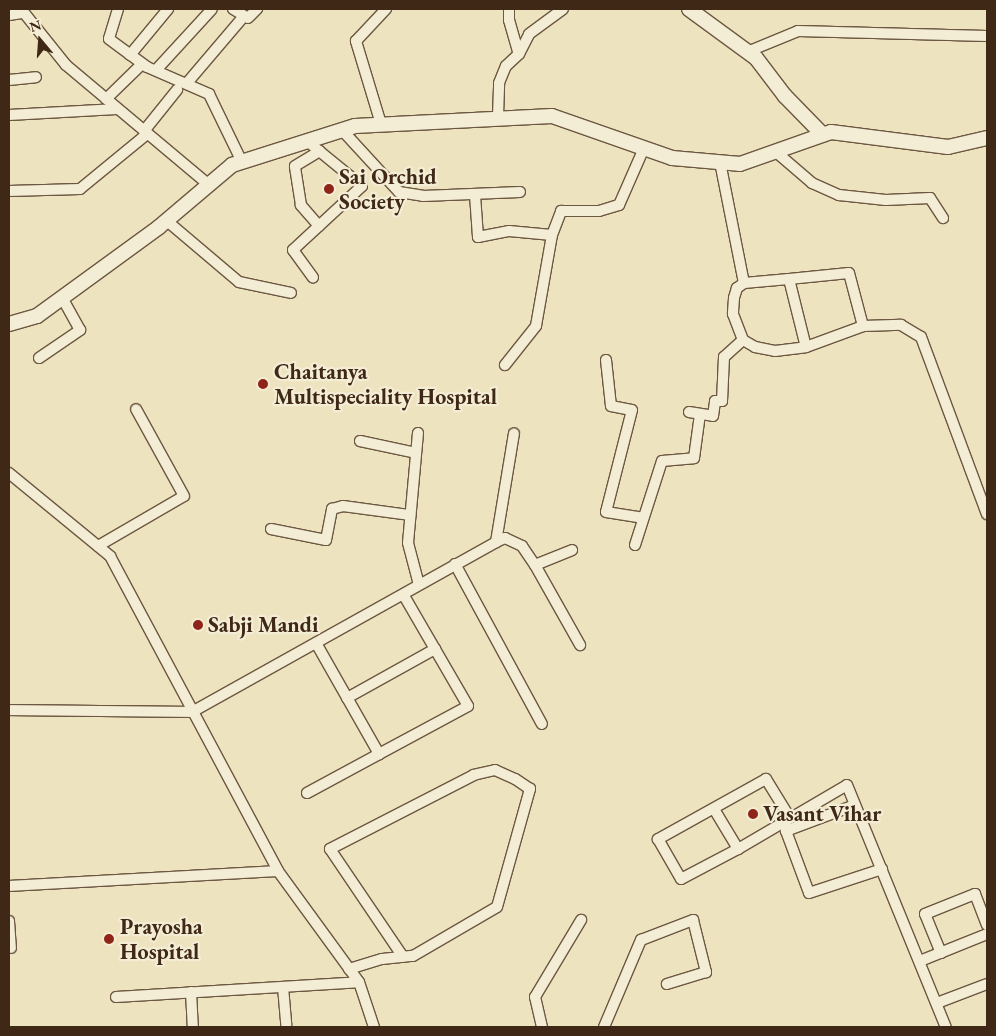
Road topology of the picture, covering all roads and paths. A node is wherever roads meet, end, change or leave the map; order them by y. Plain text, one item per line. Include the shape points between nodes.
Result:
1 (118, 9) edge
2 (168, 9) edge
3 (212, 9) edge
4 (233, 9) edge
5 (258, 9) edge
6 (386, 9) edge
7 (509, 9) edge
8 (563, 9) edge
9 (689, 9) edge
10 (21, 11) edge
11 (375, 13) edge
12 (9, 15) edge
13 (244, 16) junction
14 (987, 36) edge
15 (747, 52) junction
16 (519, 54) junction
17 (130, 55) junction
18 (142, 64) junction
19 (157, 69) junction
20 (36, 77) dead end
21 (9, 80) edge
22 (187, 83) junction
23 (177, 90) dead end
24 (106, 99) junction
25 (117, 109) junction
26 (9, 115) edge
27 (498, 116) junction
28 (381, 124) junction
29 (342, 130) junction
30 (146, 132) junction
31 (823, 135) junction
32 (987, 138) edge
33 (307, 141) junction
34 (644, 148) junction
35 (320, 151) junction
36 (776, 152) junction
37 (242, 162) junction
38 (720, 162) junction
39 (208, 184) junction
40 (9, 191) edge
41 (520, 192) dead end
42 (475, 195) junction
43 (943, 218) dead end
44 (167, 221) junction
45 (319, 226) junction
46 (552, 235) junction
47 (314, 278) dead end
48 (789, 278) junction
49 (744, 283) junction
50 (291, 293) dead end
51 (62, 297) junction
52 (9, 324) edge
53 (863, 326) junction
54 (743, 340) junction
55 (806, 347) junction
56 (38, 358) dead end
57 (606, 360) dead end
58 (505, 364) dead end
59 (136, 410) dead end
60 (689, 412) dead end
61 (700, 414) junction
62 (418, 433) dead end
63 (514, 433) dead end
64 (360, 440) dead end
65 (416, 453) junction
66 (9, 473) edge
67 (987, 514) edge
68 (410, 515) junction
69 (643, 518) junction
70 (271, 529) dead end
71 (496, 542) junction
72 (634, 545) dead end
73 (98, 546) junction
74 (572, 550) dead end
75 (455, 564) junction
76 (535, 565) junction
77 (419, 585) junction
78 (403, 594) junction
79 (316, 643) junction
80 (580, 645) dead end
81 (435, 649) junction
82 (346, 698) junction
83 (9, 710) edge
84 (192, 712) junction
85 (542, 724) dead end
86 (379, 754) junction
87 (307, 794) dead end
88 (855, 805) junction
89 (714, 809) junction
90 (790, 818) junction
91 (738, 849) junction
92 (882, 869) junction
93 (278, 871) junction
94 (9, 886) edge
95 (581, 920) dead end
96 (9, 921) edge
97 (987, 925) edge
98 (987, 934) edge
99 (11, 948) dead end
100 (941, 953) junction
101 (403, 957) junction
102 (920, 961) junction
103 (349, 969) junction
104 (359, 982) junction
105 (667, 984) dead end
106 (987, 984) edge
107 (283, 987) junction
108 (191, 992) junction
109 (116, 997) dead end
110 (937, 1003) junction
111 (286, 1025) dead end
112 (193, 1027) edge
113 (374, 1027) edge
114 (542, 1027) edge
115 (604, 1027) edge
116 (946, 1027) edge

1 - 17 street via 110,38
2 - 17 street
3 - 19 street
4 - 13 street
5 - 13 street via 248,18
6 - 11 street
7 - 16 street
8 - 16 street via 529,34
9 - 15 main road
10 - 12 street
10 - 24 street via 66,65
11 - 28 street via 356,42
13 - 22 street
14 - 15 street via 798,31
15 - 31 main road
16 - 27 street via 506,66 499,83
17 - 18 street
18 - 19 street
18 - 24 street
19 - 22 street
20 - 21 street
22 - 37 street via 209,94
23 - 30 street
24 - 25 street
25 - 26 street
25 - 30 street
27 - 28 main road
27 - 34 main road via 552,116
28 - 29 main road
29 - 33 main road
29 - 42 street via 398,192 423,196
30 - 39 street
30 - 40 street via 80,189
31 - 32 main road via 832,132 948,147
31 - 36 main road
33 - 35 street
33 - 37 main road
34 - 38 main road via 672,158
34 - 46 street via 619,205 599,211 561,211
35 - 45 street via 294,166 301,205
35 - 45 street via 362,186
36 - 38 main road via 740,164
36 - 43 street via 812,183 839,195 886,200 930,198
37 - 39 main road via 232,165
38 - 49 street
39 - 44 main road
41 - 42 street
42 - 46 street via 478,237 509,231
44 - 50 street via 239,282
44 - 51 main road
45 - 47 street via 293,250
46 - 58 street via 536,326
48 - 49 street
48 - 53 street via 849,273
48 - 55 street
49 - 54 street via 737,288 733,314
51 - 52 main road via 37,316
51 - 56 street via 80,330
53 - 55 street
53 - 67 street via 901,325 921,337
54 - 55 street via 775,351
54 - 61 street via 724,357 722,401 716,401 713,416
57 - 69 street via 611,406 632,410 606,512
59 - 73 street via 184,496
60 - 61 street
61 - 69 street via 694,458 662,461
62 - 65 street
63 - 71 street
64 - 65 street
65 - 68 street
66 - 73 street
68 - 70 street via 343,506 332,509 326,540
68 - 77 street via 408,543
69 - 72 street
71 - 75 street
71 - 76 street via 505,538 522,546
73 - 84 street via 110,556
74 - 76 street
75 - 77 street
75 - 85 street
76 - 80 street
77 - 78 street
78 - 79 street
78 - 81 street
79 - 82 street
79 - 84 street
81 - 82 street
81 - 86 street via 468,706
82 - 86 street
83 - 84 street
84 - 93 street
86 - 87 street
88 - 90 street via 847,785
88 - 92 street
88 - 92 street via 786,831 809,893
89 - 90 street via 766,780
89 - 91 street
89 - 91 street via 658,838 681,879
90 - 91 street
92 - 102 street
93 - 94 street
93 - 103 street
95 - 114 street via 535,997
96 - 99 street
97 - 100 street via 975,894 925,914
98 - 100 street
100 - 102 street
101 - 101 street via 413,956 498,907 530,789 495,770 474,775 330,849
101 - 103 street
102 - 110 street
103 - 104 street
104 - 107 street
104 - 113 street
105 - 115 street via 706,972 693,920 641,940
106 - 110 street
107 - 108 street
107 - 111 street
108 - 109 street
108 - 112 street
110 - 116 street

